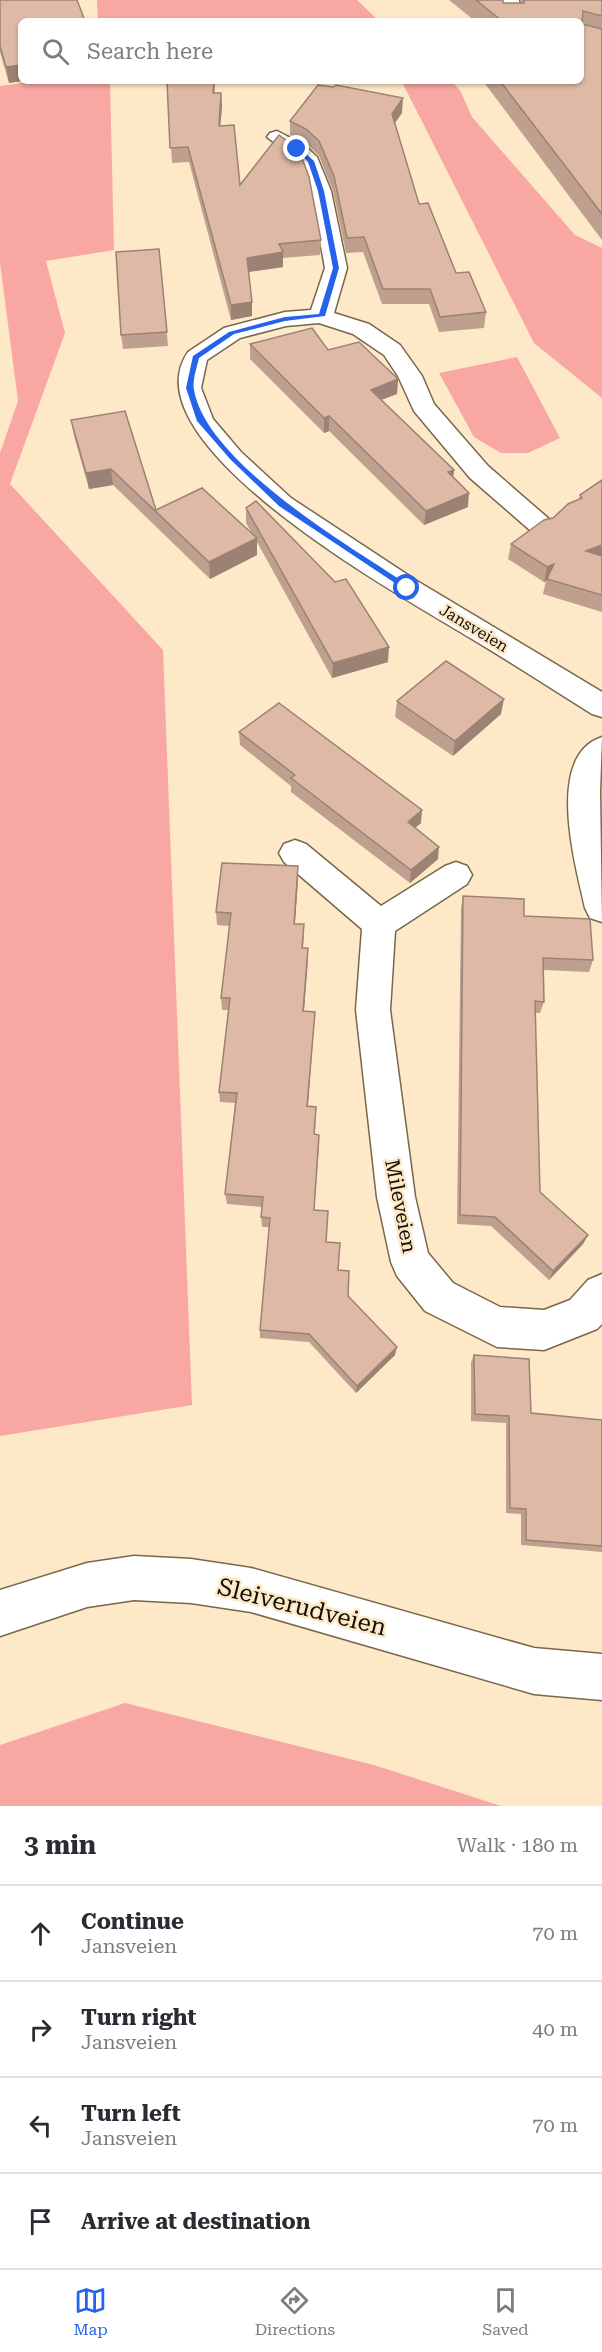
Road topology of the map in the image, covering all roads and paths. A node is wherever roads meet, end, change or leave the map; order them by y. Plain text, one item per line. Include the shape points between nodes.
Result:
1 (510, 0) edge
2 (511, 18) edge
3 (277, 137) edge
4 (321, 316) junction
5 (540, 525) edge
6 (602, 706) edge
7 (602, 749) edge
8 (295, 853) dead end
9 (456, 875) dead end
10 (602, 908) edge
11 (380, 924) junction
12 (602, 1294) edge
13 (0, 1613) edge
14 (602, 1677) edge

1 - 2 street
3 - 4 street via 310,161 321,191 336,268
4 - 5 street, Jansveien via 361,330 392,350 410,375 423,406 449,438 479,472
4 - 6 street, Jansveien via 285,319 232,333 196,357 189,388 201,421 232,458 282,504 407,588
7 - 10 street via 592,759 584,789 587,839
8 - 11 street
9 - 11 street
11 - 12 street, Mileveien via 374,1010 396,1197 411,1262 439,1297 497,1327 544,1330 583,1315
13 - 14 street, Sleiverudveien via 87,1585 134,1578 191,1581 251,1590 534,1671

